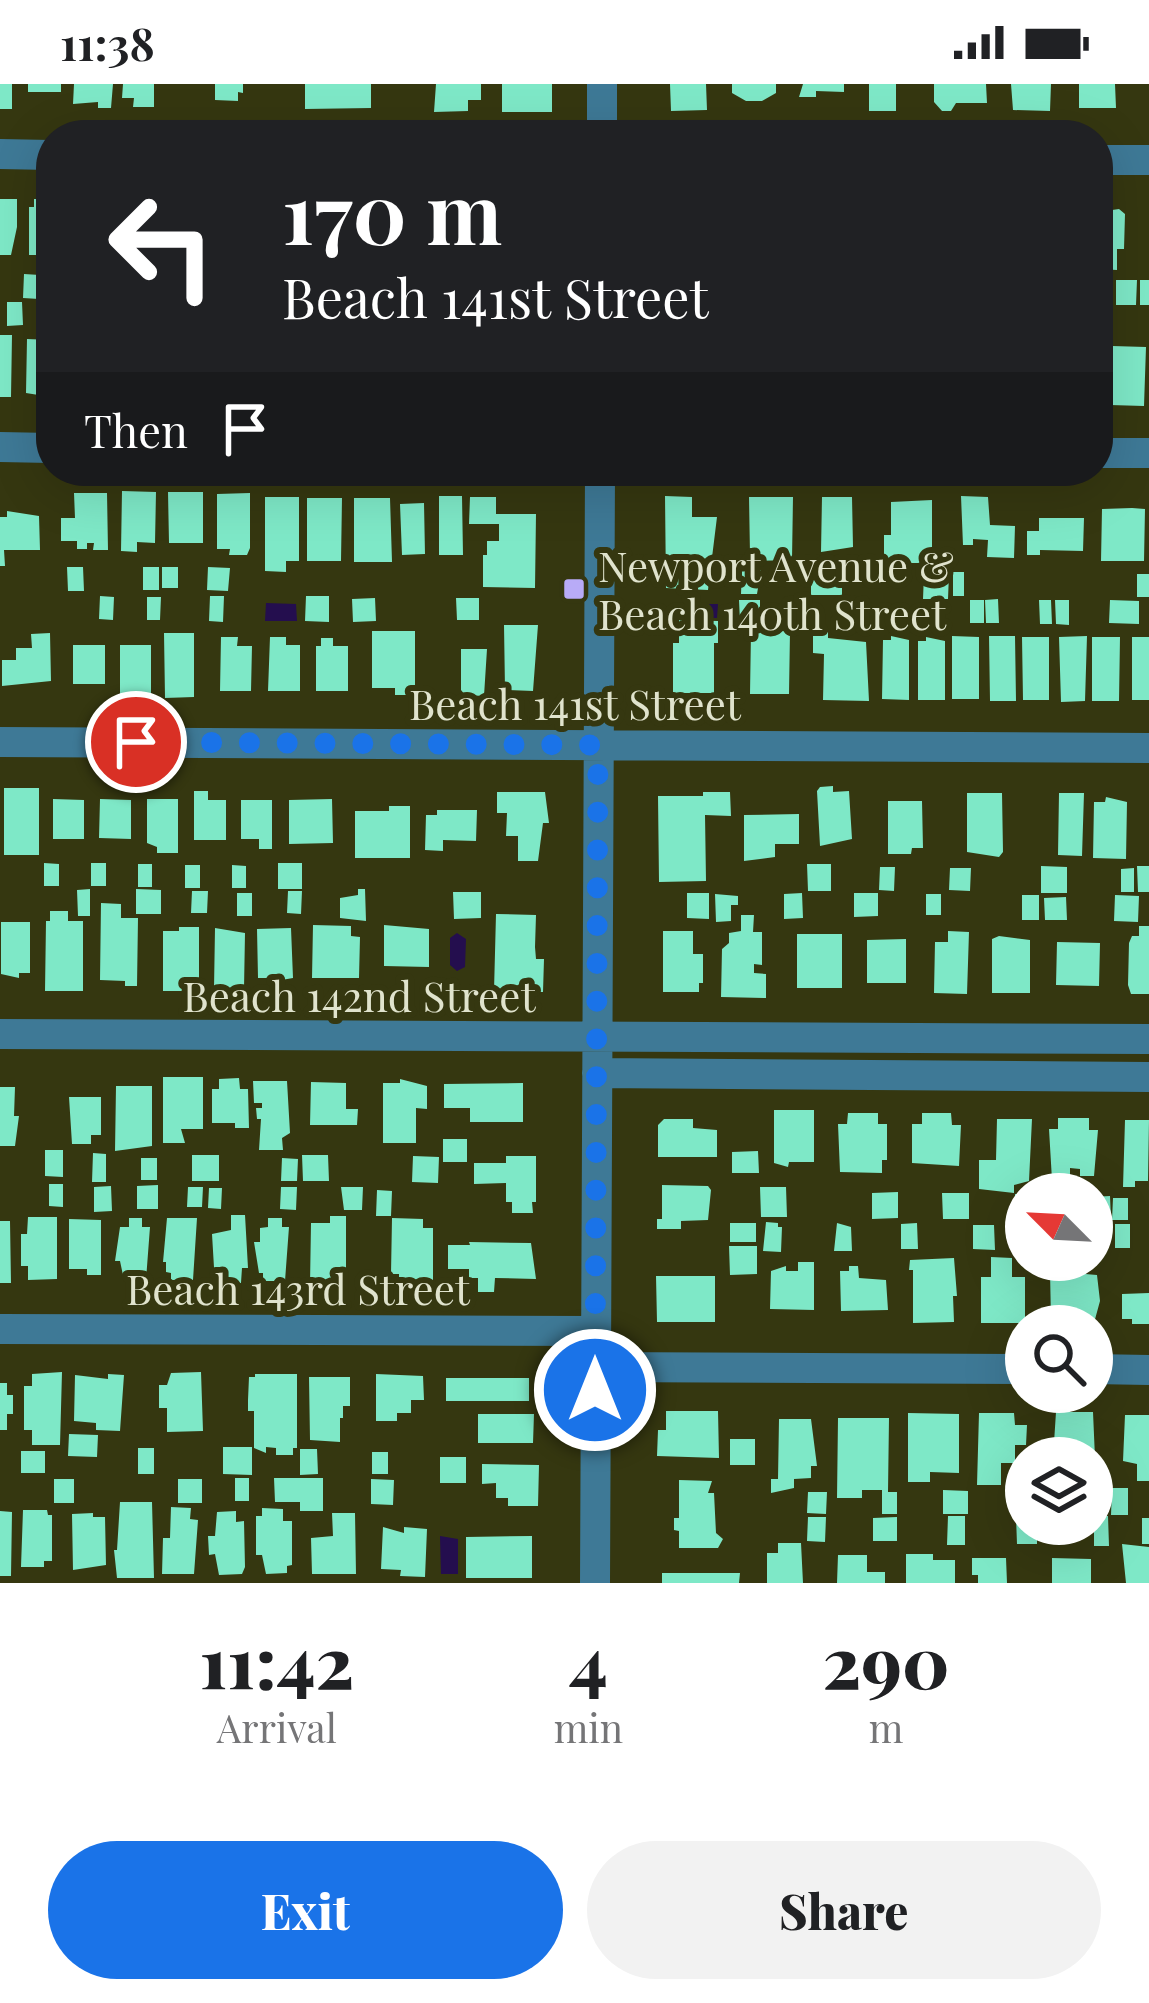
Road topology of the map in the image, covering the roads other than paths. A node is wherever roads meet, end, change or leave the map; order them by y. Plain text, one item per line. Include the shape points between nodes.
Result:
1 (602, 84) edge
2 (602, 120) edge
3 (0, 154) edge
4 (36, 154) edge
5 (1113, 160) edge
6 (1149, 160) edge
7 (0, 447) edge
8 (36, 448) edge
9 (1113, 453) edge
10 (1149, 453) edge
11 (600, 486) edge
12 (0, 742) edge
13 (598, 745) junction
14 (1149, 748) edge
15 (0, 1034) edge
16 (597, 1038) junction
17 (942, 1040) junction
18 (1149, 1040) edge
19 (597, 1073) junction
20 (942, 1076) junction
21 (1149, 1076) edge
22 (0, 1328) edge
23 (595, 1331) junction
24 (595, 1367) junction
25 (1005, 1369) edge
26 (1113, 1370) edge
27 (1149, 1370) edge
28 (595, 1583) edge

1 - 2 street
3 - 4 street
5 - 6 street
7 - 8 street
9 - 10 street
11 - 13 street
12 - 13 street, Beach 141st Street
13 - 14 street, Beach 141st Street
13 - 16 street
15 - 16 street, Beach 142nd Street
16 - 17 street, Beach 142nd Street
16 - 19 street
17 - 18 street, Beach 142nd Street
17 - 20 street
19 - 20 street
19 - 23 street
20 - 21 street
22 - 23 street, Beach 143rd Street
23 - 24 street
24 - 25 street
24 - 28 street
26 - 27 street

